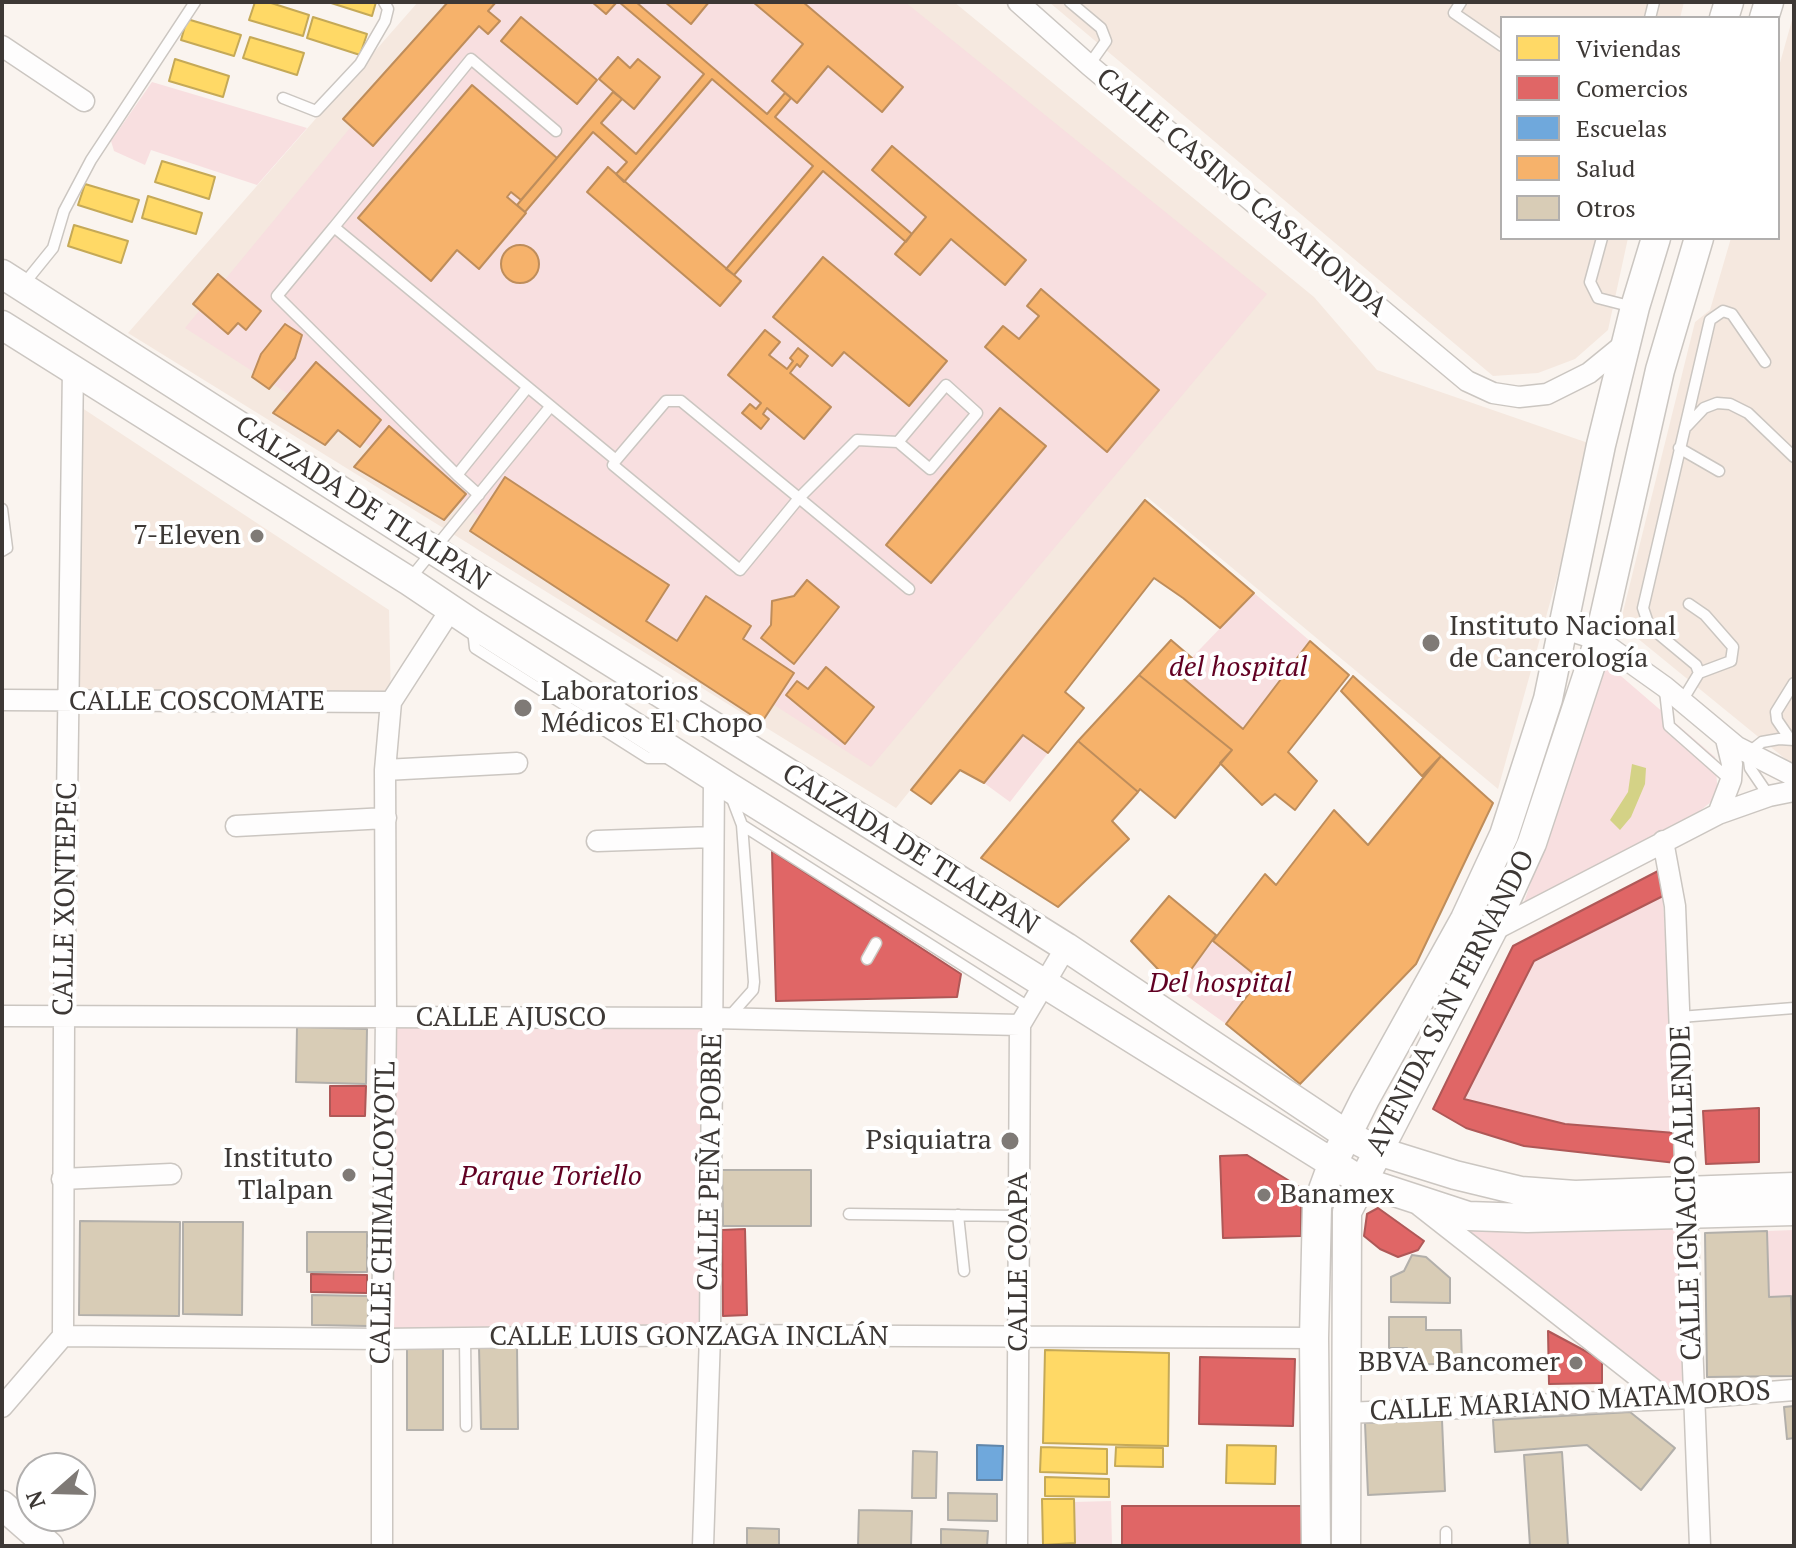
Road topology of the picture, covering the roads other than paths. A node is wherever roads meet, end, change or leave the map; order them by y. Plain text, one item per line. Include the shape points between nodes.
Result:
1 (195, 2) edge
2 (384, 2) edge
3 (1018, 2) edge
4 (1070, 2) edge
5 (1461, 2) edge
6 (1500, 45) edge
7 (2, 46) edge
8 (1089, 65) junction
9 (283, 98) dead end
10 (84, 101) dead end
11 (556, 131) dead end
12 (334, 227) junction
13 (1601, 240) edge
14 (1655, 240) edge
15 (1698, 240) edge
16 (12, 280) edge
17 (1635, 307) junction
18 (2, 325) edge
19 (1627, 342) junction
20 (1765, 362) dead end
21 (73, 368) junction
22 (527, 388) junction
23 (550, 407) junction
24 (1683, 431) junction
25 (898, 442) junction
26 (1679, 448) junction
27 (1794, 457) edge
28 (616, 460) junction
29 (1719, 471) dead end
30 (457, 475) junction
31 (479, 495) junction
32 (799, 498) junction
33 (2, 509) edge
34 (433, 550) junction
35 (2, 551) edge
36 (395, 581) junction
37 (1573, 586) junction
38 (1610, 586) junction
39 (909, 589) dead end
40 (1689, 604) dead end
41 (462, 616) junction
42 (1565, 629) junction
43 (1599, 640) junction
44 (1699, 673) junction
45 (1665, 687) junction
46 (1792, 689) edge
47 (2, 700) edge
48 (69, 701) junction
49 (1682, 701) junction
50 (391, 702) junction
51 (1726, 739) junction
52 (1792, 740) edge
53 (1748, 753) junction
54 (517, 763) dead end
55 (385, 770) junction
56 (1794, 776) edge
57 (1731, 780) junction
58 (721, 782) junction
59 (1794, 791) edge
60 (1769, 796) junction
61 (1718, 814) junction
62 (386, 818) junction
63 (742, 825) junction
64 (236, 826) dead end
65 (713, 837) junction
66 (597, 841) dead end
67 (1663, 841) junction
68 (1465, 919) junction
69 (1492, 931) junction
70 (876, 943) dead end
71 (1066, 947) junction
72 (867, 959) dead end
73 (1031, 1006) junction
74 (1794, 1008) edge
75 (2, 1016) edge
76 (64, 1017) junction
77 (1680, 1017) junction
78 (386, 1018) junction
79 (720, 1018) junction
80 (1347, 1135) junction
81 (1378, 1151) junction
82 (1332, 1165) junction
83 (171, 1174) dead end
84 (62, 1179) junction
85 (1361, 1181) junction
86 (1794, 1187) edge
87 (1410, 1199) junction
88 (1688, 1204) junction
89 (1794, 1211) edge
90 (849, 1214) dead end
91 (958, 1215) junction
92 (1019, 1216) junction
93 (964, 1271) dead end
94 (710, 1335) junction
95 (63, 1336) junction
96 (1018, 1337) junction
97 (465, 1338) junction
98 (1314, 1338) junction
99 (382, 1339) junction
100 (1794, 1390) edge
101 (1694, 1398) junction
102 (1666, 1399) junction
103 (2, 1407) edge
104 (1346, 1413) junction
105 (466, 1426) dead end
106 (2, 1505) edge
107 (1446, 1532) dead end
108 (49, 1546) edge
109 (382, 1546) edge
110 (703, 1546) edge
111 (1017, 1546) edge
112 (1316, 1546) edge
113 (1346, 1546) edge
114 (1446, 1546) edge
115 (1700, 1546) edge

1 - 16 lane via 91,160 64,211 53,248
2 - 9 lane via 385,21 360,64 316,111
3 - 8 street, CALLE CASINO CASAHONDA
4 - 8 lane via 1101,28 1106,41
5 - 6 lane via 1454,13
7 - 10 street
8 - 19 street, CALLE CASINO CASAHONDA via 1467,381 1493,393 1547,394 1589,373
11 - 12 lane via 471,59
12 - 22 lane
12 - 30 lane via 277,296
13 - 17 lane via 1590,282 1598,298
14 - 17 main road, AVENIDA SAN FERNANDO
15 - 38 main road, AVENIDA SAN FERNANDO via 1660,370
16 - 34 main road, CALZADA DE TLALPAN
17 - 19 main road, AVENIDA SAN FERNANDO
18 - 21 main road, CALZADA DE TLALPAN
19 - 37 main road, AVENIDA SAN FERNANDO
20 - 24 lane via 1732,314 1716,314 1707,324
21 - 36 main road, CALZADA DE TLALPAN via 115,403
21 - 48 street, CALLE XONTEPEC
22 - 23 lane
22 - 30 lane
23 - 28 lane
23 - 31 lane
24 - 26 lane
24 - 27 lane via 1704,408 1730,404 1748,413
25 - 25 lane via 930,469 977,413 946,385
25 - 32 lane via 857,440
26 - 29 lane
26 - 44 lane via 1643,608 1649,626
28 - 32 lane via 666,401 681,401
28 - 32 lane via 613,465 740,570
30 - 31 lane
31 - 34 lane
32 - 39 lane
33 - 35 lane via 7,548
34 - 36 lane
34 - 71 main road, CALZADA DE TLALPAN
36 - 41 main road, CALZADA DE TLALPAN
37 - 38 main road via 1592,572 1606,577
37 - 42 main road, AVENIDA SAN FERNANDO
38 - 43 main road, AVENIDA SAN FERNANDO
40 - 44 lane via 1733,647 1731,661
41 - 50 street, CALLE CHIMALCOYOTL
41 - 58 main road, CALZADA DE TLALPAN
42 - 43 street
42 - 68 main road, AVENIDA SAN FERNANDO via 1504,835
43 - 45 street
43 - 69 main road, AVENIDA SAN FERNANDO via 1532,843
44 - 49 lane
45 - 49 street
45 - 57 lane via 1669,726
46 - 52 lane via 1776,712
47 - 48 street, CALLE COSCOMATE
48 - 50 street, CALLE COSCOMATE
48 - 76 street, CALLE XONTEPEC
49 - 51 street
50 - 55 street, CALLE CHIMALCOYOTL
51 - 53 street
51 - 57 street
52 - 53 lane via 1762,742
53 - 56 street
53 - 60 lane via 1750,768
54 - 55 street
55 - 62 street, CALLE CHIMALCOYOTL
57 - 61 street
58 - 63 lane
58 - 65 street, CALLE PEÑA POBRE
58 - 73 main road, CALZADA DE TLALPAN
59 - 60 street
60 - 61 street
61 - 67 street
62 - 64 street
62 - 78 street, CALLE CHIMALCOYOTL
63 - 73 lane
63 - 79 lane via 754,982 753,990
65 - 66 street
65 - 79 street, CALLE PEÑA POBRE
67 - 69 street
67 - 77 street, CALLE IGNACIO ALLENDE via 1675,906
68 - 69 street
68 - 80 main road, AVENIDA SAN FERNANDO
69 - 81 main road, AVENIDA SAN FERNANDO
70 - 72 lane
71 - 73 street
71 - 80 main road, CALZADA DE TLALPAN
73 - 79 street, CALLE AJUSCO
73 - 82 main road, CALZADA DE TLALPAN
73 - 92 street, CALLE COAPA
74 - 77 lane
75 - 76 street, CALLE AJUSCO
76 - 78 street, CALLE AJUSCO
76 - 84 street, CALLE XONTEPEC
77 - 88 street, CALLE IGNACIO ALLENDE
78 - 79 street, CALLE AJUSCO
78 - 99 street, CALLE CHIMALCOYOTL
79 - 94 street, CALLE PEÑA POBRE
80 - 81 main road, CALZADA DE TLALPAN
80 - 82 main road, AVENIDA SAN FERNANDO
81 - 85 main road, AVENIDA SAN FERNANDO
81 - 88 main road, CALZADA DE TLALPAN via 1521,1191
82 - 85 main road, CALZADA DE TLALPAN
82 - 98 main road, AVENIDA SAN FERNANDO via 1317,1206
83 - 84 street
84 - 95 street, CALLE XONTEPEC
85 - 87 main road, CALZADA DE TLALPAN
85 - 104 main road, AVENIDA SAN FERNANDO via 1347,1212
86 - 88 main road, CALZADA DE TLALPAN
87 - 88 main road, CALZADA DE TLALPAN via 1468,1216 1527,1218
87 - 102 street
88 - 89 main road, CALZADA DE TLALPAN
88 - 101 street, CALLE IGNACIO ALLENDE
90 - 91 lane
91 - 92 lane
91 - 93 lane
92 - 96 street, CALLE COAPA
94 - 96 street, CALLE LUIS GONZAGA INCLÁN
94 - 97 street, CALLE LUIS GONZAGA INCLÁN
94 - 110 street, CALLE PEÑA POBRE
95 - 99 street, CALLE LUIS GONZAGA INCLÁN
95 - 103 street
96 - 98 street, CALLE LUIS GONZAGA INCLÁN
96 - 111 street, CALLE COAPA
97 - 99 street, CALLE LUIS GONZAGA INCLÁN
97 - 105 lane
98 - 112 main road, AVENIDA SAN FERNANDO
99 - 109 street, CALLE CHIMALCOYOTL
100 - 101 street, CALLE MARIANO MATAMOROS
101 - 102 street, CALLE MARIANO MATAMOROS
101 - 115 street, CALLE IGNACIO ALLENDE
102 - 104 street, CALLE MARIANO MATAMOROS
104 - 113 main road, AVENIDA SAN FERNANDO
106 - 108 main road
107 - 114 lane

